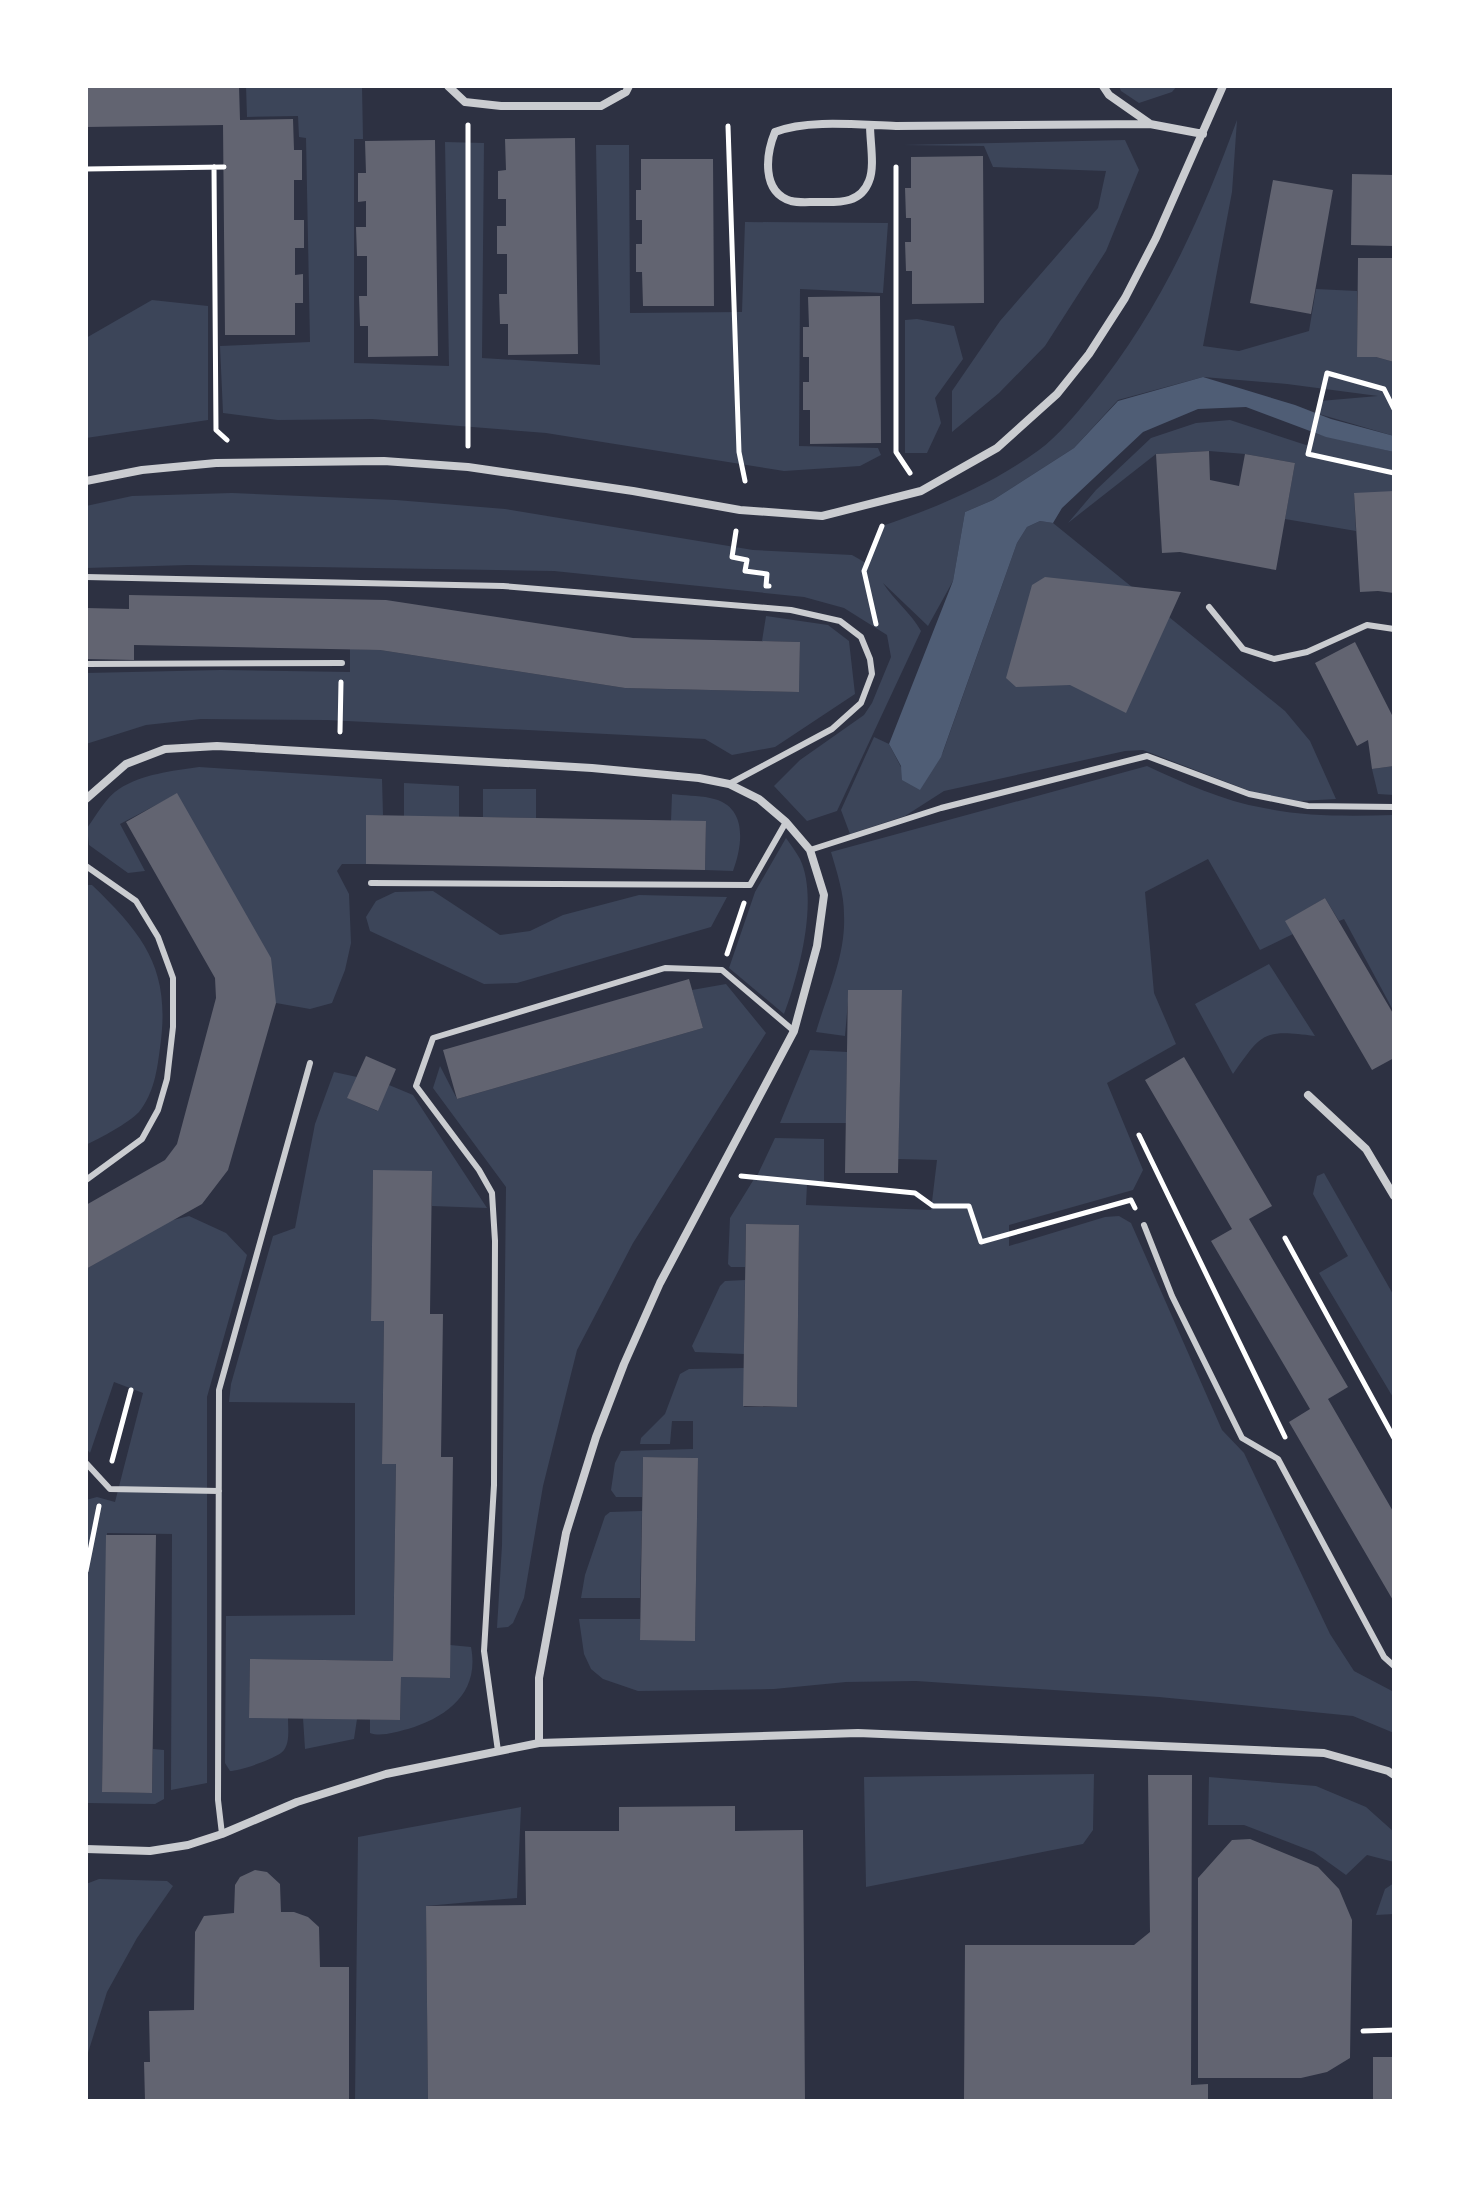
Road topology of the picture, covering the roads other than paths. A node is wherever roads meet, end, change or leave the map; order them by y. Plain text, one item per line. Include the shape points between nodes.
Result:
1 (448, 86) edge
2 (629, 86) edge
3 (1103, 86) edge
4 (1223, 86) edge
5 (1150, 124) junction
6 (870, 125) junction
7 (1203, 134) junction
8 (86, 481) edge
9 (86, 577) edge
10 (1209, 607) dead end
11 (1394, 629) edge
12 (342, 663) dead end
13 (86, 664) edge
14 (729, 784) junction
15 (87, 795) edge
16 (1394, 807) edge
17 (786, 822) junction
18 (810, 850) junction
19 (86, 866) edge
20 (371, 883) dead end
21 (794, 1031) junction
22 (310, 1063) dead end
23 (1308, 1095) dead end
24 (86, 1180) edge
25 (1394, 1196) edge
26 (1144, 1225) dead end
27 (86, 1463) edge
28 (219, 1491) junction
29 (1394, 1666) edge
30 (539, 1743) junction
31 (498, 1751) junction
32 (1394, 1775) edge
33 (222, 1834) junction
34 (86, 1849) edge

1 - 2 street via 465,102 501,106 601,106
3 - 5 street
4 - 7 street
5 - 6 street
5 - 7 street
6 - 6 street via 790,126 775,132 768,149 774,189 793,202 850,202 870,179
7 - 8 street via 1125,298 1081,364 1057,394 997,448 921,491 822,516 740,510 468,467 384,461 142,470
9 - 14 lane via 503,586 799,611 840,621 861,637 872,674 861,703 832,729
10 - 11 lane via 1243,649 1274,659 1307,652 1367,625
12 - 13 lane
14 - 15 street via 592,768 217,746 165,749 126,764
14 - 17 street via 759,799
16 - 18 lane via 1308,806 1249,794 1147,756 941,808
17 - 18 street
17 - 20 lane via 750,885
18 - 21 street via 824,895 817,946
19 - 24 lane via 136,901 158,937 173,978 173,1027 158,1110 142,1139
21 - 30 street via 660,1283 596,1437 566,1533 539,1678
21 - 31 lane via 722,970 665,968 433,1038 416,1086 492,1193 494,1485 484,1651
22 - 28 lane via 219,1390
23 - 25 street via 1366,1149
26 - 29 lane via 1172,1296 1242,1438 1278,1459 1384,1657
27 - 28 lane via 110,1489
28 - 33 lane
30 - 31 street
30 - 32 street via 858,1733 1324,1753
31 - 33 street via 386,1774 297,1802
33 - 34 street via 150,1851

